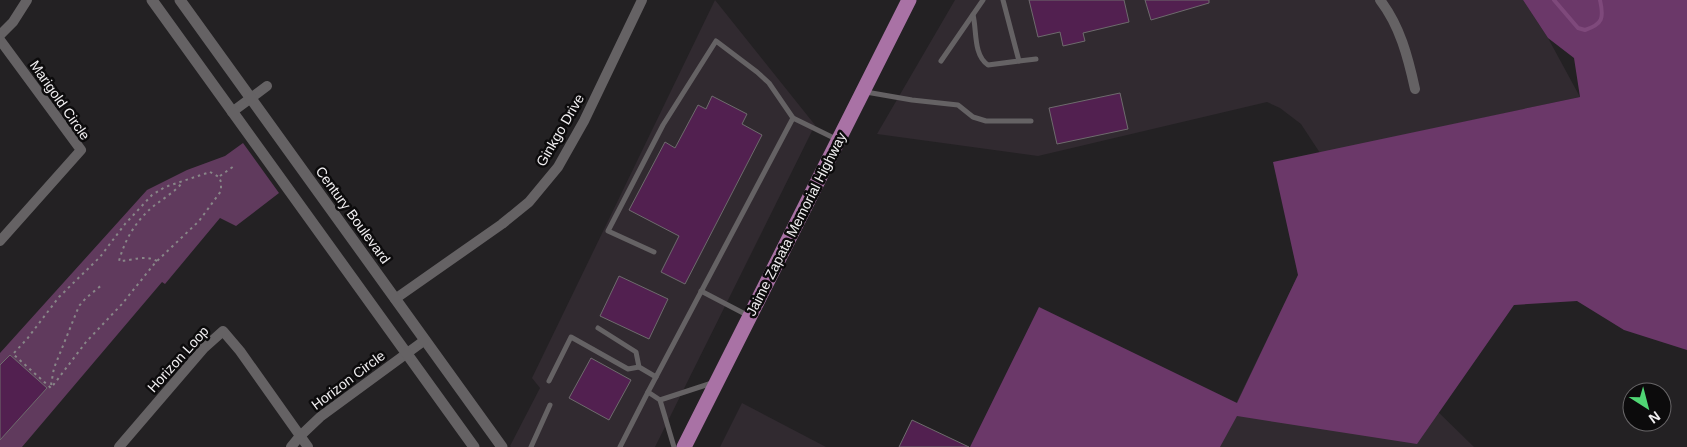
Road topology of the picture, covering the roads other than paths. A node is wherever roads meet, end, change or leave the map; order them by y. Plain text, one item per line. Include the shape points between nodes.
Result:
1 (27, 0) edge
2 (152, 0) edge
3 (180, 0) edge
4 (642, 0) edge
5 (909, 0) edge
6 (983, 0) edge
7 (1003, 0) edge
8 (1380, 0) edge
9 (972, 15) junction
10 (0, 36) edge
11 (0, 40) edge
12 (1036, 59) dead end
13 (1019, 61) junction
14 (941, 62) dead end
15 (267, 86) dead end
16 (1415, 89) dead end
17 (863, 91) junction
18 (251, 98) junction
19 (232, 112) junction
20 (793, 118) junction
21 (1031, 121) dead end
22 (838, 141) junction
23 (0, 242) edge
24 (654, 252) dead end
25 (701, 291) junction
26 (395, 299) junction
27 (750, 316) junction
28 (598, 328) dead end
29 (425, 340) junction
30 (407, 354) junction
31 (639, 367) junction
32 (656, 377) junction
33 (549, 381) dead end
34 (717, 381) junction
35 (648, 392) junction
36 (660, 400) junction
37 (550, 405) dead end
38 (300, 436) junction
39 (119, 447) edge
40 (291, 447) edge
41 (308, 447) edge
42 (474, 447) edge
43 (502, 447) edge
44 (531, 447) edge
45 (620, 447) edge
46 (674, 447) edge
47 (684, 447) edge

1 - 10 street
2 - 19 street
3 - 18 street, Century Boulevard
4 - 26 street, Ginkgo Drive via 558,167 529,202 502,224
5 - 17 main road, Jaime Zapata Memorial Highway
6 - 9 lane
7 - 13 lane
8 - 16 street via 1398,29
9 - 13 lane via 979,56 983,62 988,65
9 - 14 lane
11 - 23 street, Marigold Circle via 80,150
12 - 13 lane
15 - 18 street
17 - 21 lane via 958,104 973,117 986,121
17 - 22 main road, Jaime Zapata Memorial Highway
18 - 19 street
18 - 26 street, Century Boulevard
19 - 30 street
20 - 22 lane
20 - 24 lane via 769,83 716,41 663,125 608,230
20 - 25 lane
22 - 27 main road, Jaime Zapata Memorial Highway
25 - 27 lane
25 - 32 lane
26 - 29 street, Century Boulevard
27 - 34 main road, Jaime Zapata Memorial Highway
28 - 31 lane via 636,352
29 - 30 street, Horizon Circle
29 - 43 street, Century Boulevard
30 - 38 street, Horizon Circle via 320,417
30 - 42 street
31 - 32 lane
31 - 33 lane via 628,369 571,337
32 - 35 lane
34 - 36 lane
34 - 47 main road, Jaime Zapata Memorial Highway
35 - 36 lane
35 - 45 lane
36 - 46 lane
37 - 44 lane
38 - 39 street, Horizon Loop via 223,331 204,348
38 - 40 street, Horizon Circle
38 - 41 street, Horizon Loop

